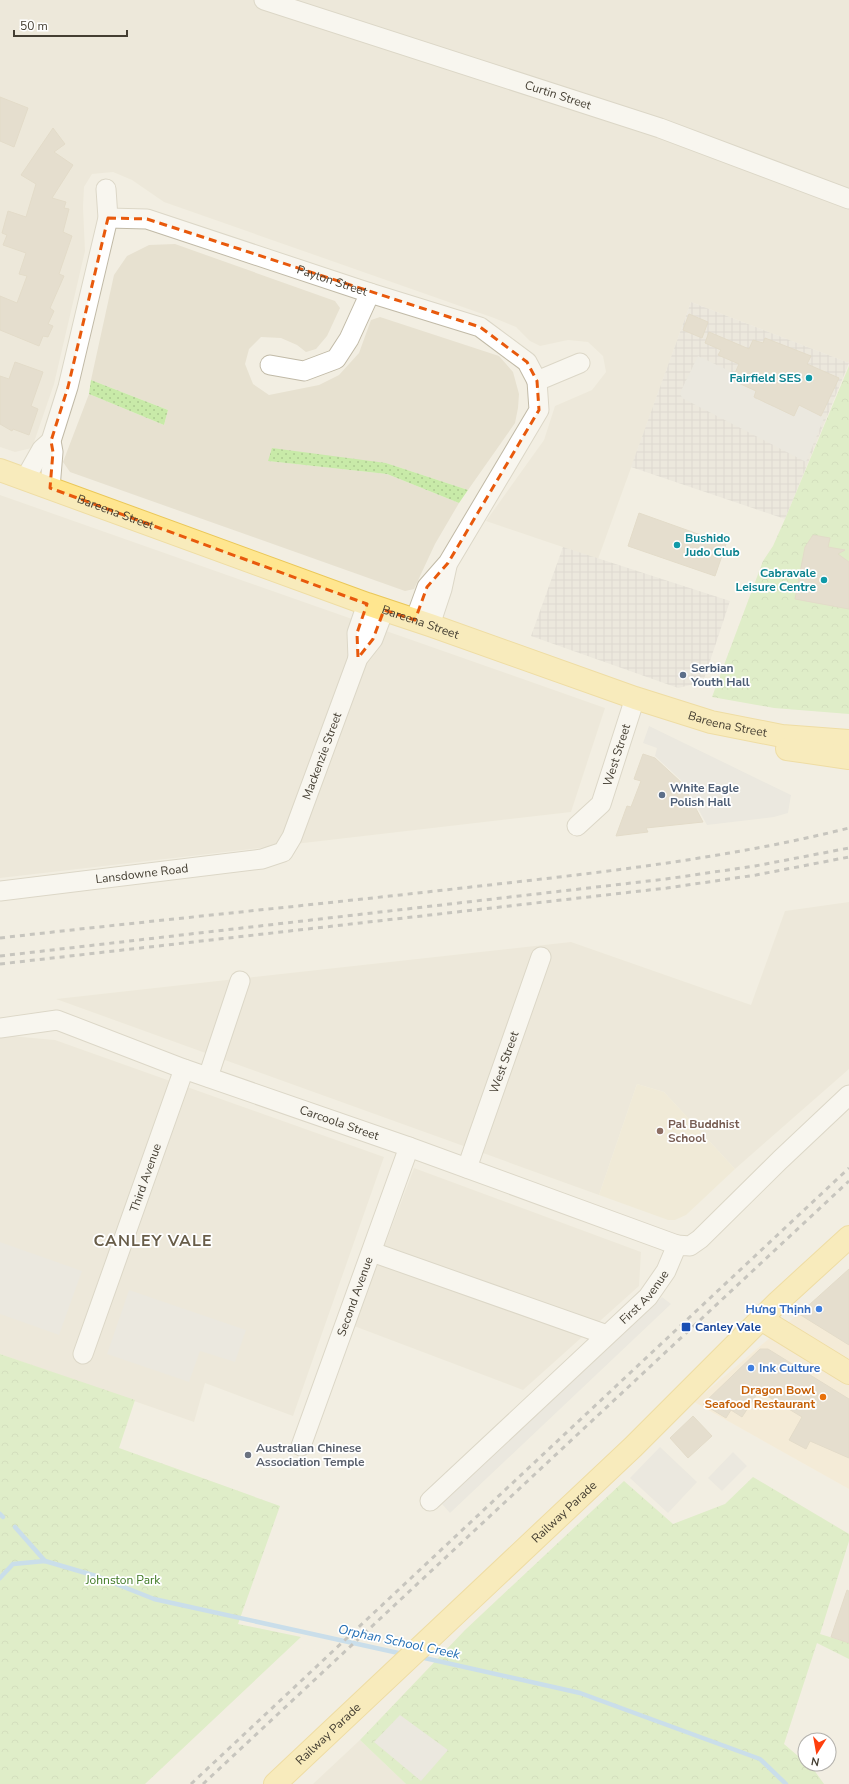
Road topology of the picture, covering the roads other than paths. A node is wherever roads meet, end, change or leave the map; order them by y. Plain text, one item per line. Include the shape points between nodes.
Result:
1 (264, 0) edge
2 (106, 189) dead end
3 (849, 199) edge
4 (108, 218) junction
5 (370, 293) junction
6 (580, 363) dead end
7 (270, 365) dead end
8 (537, 381) junction
9 (51, 441) junction
10 (0, 470) edge
11 (25, 479) junction
12 (50, 488) junction
13 (376, 607) junction
14 (423, 622) junction
15 (635, 698) junction
16 (699, 718) junction
17 (849, 741) edge
18 (849, 758) edge
19 (577, 826) dead end
20 (283, 852) joint
21 (0, 891) edge
22 (541, 957) dead end
23 (240, 981) dead end
24 (0, 1028) edge
25 (184, 1069) junction
26 (208, 1077) junction
27 (849, 1095) edge
28 (409, 1148) junction
29 (467, 1168) junction
30 (849, 1237) edge
31 (677, 1245) junction
32 (372, 1252) junction
33 (762, 1318) junction
34 (607, 1335) junction
35 (83, 1354) dead end
36 (849, 1373) edge
37 (301, 1446) dead end
38 (430, 1501) dead end
39 (275, 1784) edge

1 - 3 street, Curtin Street via 660,128
2 - 4 street
4 - 5 street, Payton Street via 147,219
4 - 9 street via 68,387
5 - 7 street via 349,340 336,359 304,371
5 - 8 street, Payton Street via 480,327 527,362
6 - 8 street
8 - 14 street, Payton Street via 539,410 448,563 442,590
9 - 11 street via 42,448
9 - 12 street via 54,452
10 - 11 main road, Bareena Street
11 - 12 main road, Bareena Street
12 - 13 main road, Bareena Street
13 - 14 main road, Bareena Street
13 - 20 street, Mackenzie Street via 372,639 358,658 292,837
14 - 15 main road, Bareena Street
15 - 16 main road, Bareena Street
15 - 19 street, West Street via 600,804
16 - 17 main road, Bareena Street via 782,736
16 - 18 main road via 780,747
20 - 21 street, Lansdowne Road via 262,859
22 - 29 street, West Street
23 - 26 street
24 - 25 street, Carcoola Street via 57,1020
25 - 26 street, Carcoola Street
25 - 35 street, Third Avenue
26 - 28 street, Carcoola Street
27 - 31 street via 700,1239 690,1246
28 - 29 street, Carcoola Street
28 - 32 street, Second Avenue
29 - 31 street, Carcoola Street
30 - 33 main road, Railway Parade
31 - 34 street, First Avenue via 666,1271 654,1289
32 - 34 street
32 - 37 street, Second Avenue
33 - 36 main road
33 - 39 main road, Railway Parade via 633,1447
34 - 38 street, First Avenue

